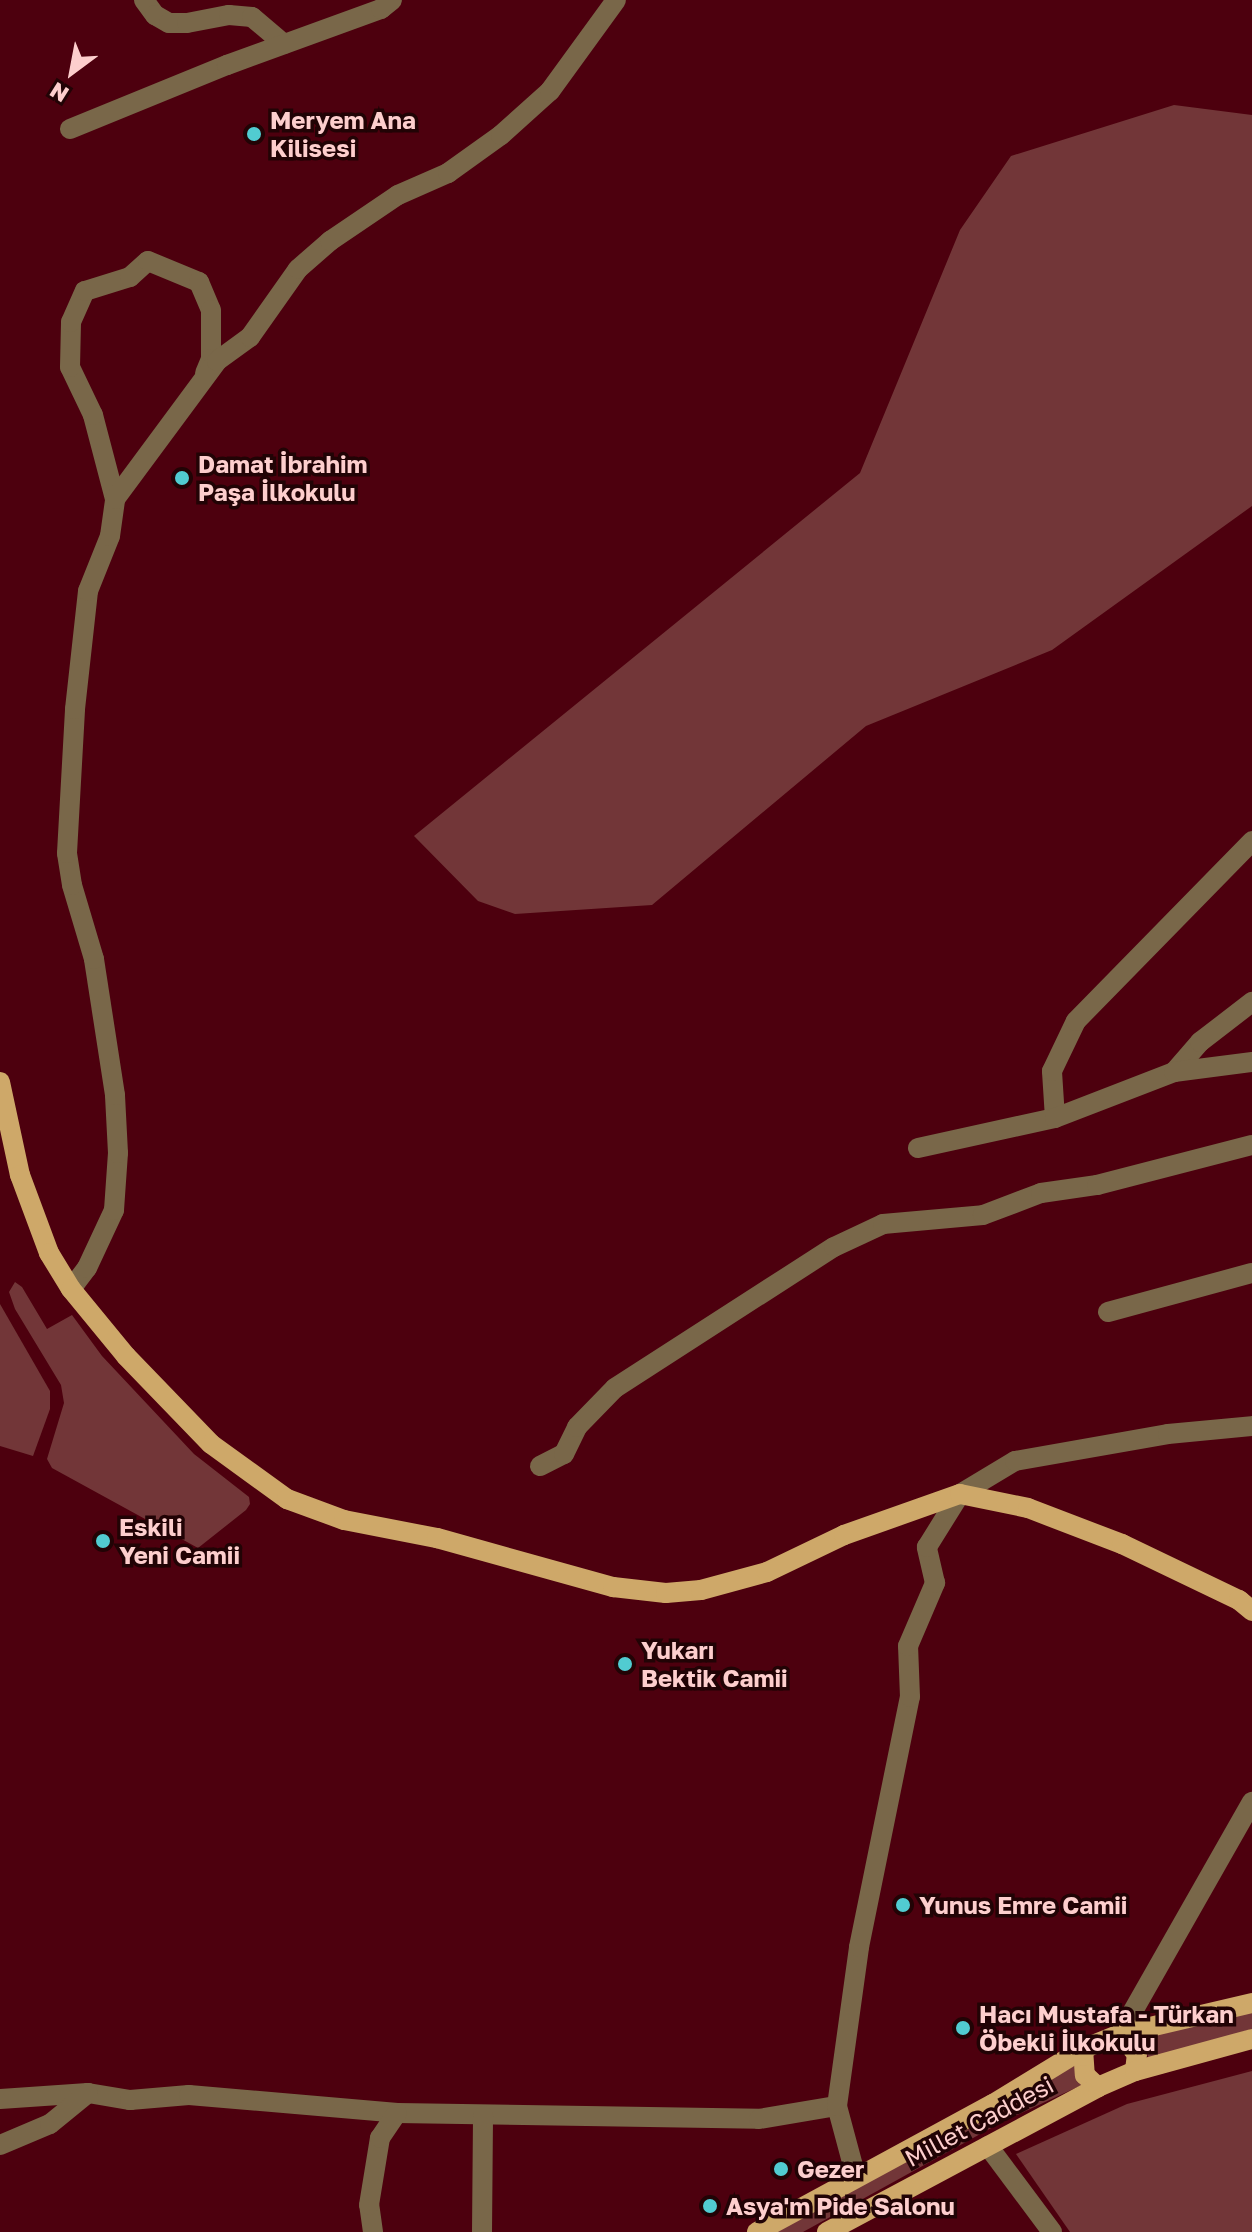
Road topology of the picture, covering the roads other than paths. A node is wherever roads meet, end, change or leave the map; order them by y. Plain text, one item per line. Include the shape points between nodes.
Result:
1 (144, 0) edge
2 (392, 0) edge
3 (616, 0) edge
4 (284, 44) junction
5 (70, 129) dead end
6 (198, 388) junction
7 (115, 499) junction
8 (1252, 841) edge
9 (1252, 1002) edge
10 (1252, 1062) edge
11 (1174, 1072) junction
12 (0, 1082) edge
13 (1055, 1118) junction
14 (1252, 1145) edge
15 (918, 1148) dead end
16 (1252, 1273) edge
17 (71, 1289) junction
18 (1108, 1312) dead end
19 (1250, 1424) edge
20 (540, 1466) dead end
21 (960, 1494) junction
22 (1252, 1611) edge
23 (1252, 1802) edge
24 (1252, 2003) edge
25 (1120, 2034) junction
26 (1252, 2039) edge
27 (1083, 2049) junction
28 (1135, 2071) junction
29 (1098, 2087) junction
30 (88, 2093) junction
31 (0, 2099) edge
32 (837, 2106) junction
33 (397, 2113) junction
34 (483, 2116) junction
35 (0, 2145) edge
36 (988, 2146) junction
37 (856, 2177) junction
38 (373, 2232) edge
39 (482, 2232) edge
40 (757, 2232) edge
41 (827, 2232) edge
42 (1052, 2232) edge

1 - 4 street via 169,23 252,17
2 - 4 street via 381,9
3 - 6 street via 550,91 448,173 398,195 330,241 298,269 250,337 217,361
4 - 5 street
6 - 7 street
6 - 7 street via 211,359 211,310 199,282 148,261 130,277 85,291 71,322 70,367 93,415
7 - 17 street via 110,536 88,591 67,853 94,959 115,1095 118,1153 114,1210 87,1268
8 - 13 street via 1076,1021 1052,1071
9 - 11 street via 1200,1042
10 - 11 street
11 - 13 street
12 - 17 main road via 20,1175 49,1253
13 - 15 street
14 - 20 street via 1097,1185 1041,1193 983,1215 883,1224 834,1247 615,1388 577,1427 564,1454
16 - 18 street
17 - 21 main road via 126,1356 211,1444 287,1499 344,1520 437,1538 613,1587 666,1593 701,1590 767,1572 844,1535
19 - 21 street via 1015,1461
21 - 22 main road via 1028,1508 1122,1544
21 - 32 street via 927,1547 935,1583 908,1646 910,1697 859,1947
23 - 25 street
24 - 25 main road, Millet Caddesi
25 - 27 main road, Millet Caddesi
25 - 28 main road via 1133,2046
26 - 28 main road, Millet Caddesi
27 - 29 main road via 1085,2075
27 - 37 main road, Millet Caddesi
28 - 29 main road, Millet Caddesi
29 - 36 main road, Millet Caddesi
30 - 31 street
30 - 33 street via 130,2100 189,2095
30 - 35 street via 50,2124
32 - 34 street via 759,2119
32 - 37 street
33 - 34 street
33 - 38 street via 380,2138 369,2205
34 - 39 street
36 - 41 main road, Millet Caddesi
36 - 42 street
37 - 40 main road, Millet Caddesi

